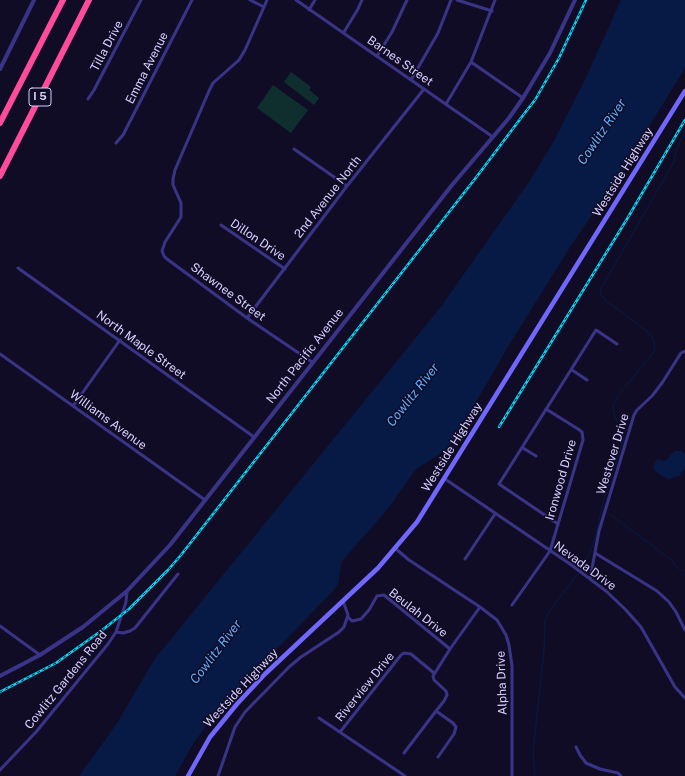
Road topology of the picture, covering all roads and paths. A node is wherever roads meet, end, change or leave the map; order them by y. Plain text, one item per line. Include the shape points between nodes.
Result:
1 (34, 0) edge
2 (89, 0) edge
3 (141, 0) edge
4 (192, 0) edge
5 (250, 0) edge
6 (267, 0) edge
7 (296, 0) edge
8 (315, 0) edge
9 (362, 0) edge
10 (407, 0) edge
11 (451, 0) edge
12 (457, 0) edge
13 (495, 0) edge
14 (575, 0) edge
15 (62, 2) edge
16 (264, 6) junction
17 (309, 10) junction
18 (492, 11) junction
19 (344, 32) junction
20 (377, 56) junction
21 (471, 62) junction
22 (0, 68) edge
23 (411, 80) junction
24 (424, 89) junction
25 (685, 91) edge
26 (523, 98) junction
27 (88, 99) dead end
28 (446, 104) junction
29 (0, 123) edge
30 (493, 137) junction
31 (116, 143) dead end
32 (294, 149) dead end
33 (0, 176) edge
34 (347, 186) junction
35 (221, 225) dead end
36 (18, 268) dead end
37 (285, 269) junction
38 (247, 318) junction
39 (120, 340) junction
40 (617, 344) dead end
41 (685, 351) edge
42 (0, 354) edge
43 (312, 362) junction
44 (572, 370) junction
45 (587, 380) dead end
46 (73, 406) junction
47 (546, 409) junction
48 (254, 437) junction
49 (523, 448) junction
50 (536, 456) dead end
51 (445, 479) junction
52 (204, 500) junction
53 (495, 514) junction
54 (558, 524) junction
55 (396, 548) junction
56 (550, 551) junction
57 (595, 553) junction
58 (465, 559) dead end
59 (178, 574) dead end
60 (590, 579) junction
61 (127, 591) junction
62 (343, 600) junction
63 (512, 605) dead end
64 (480, 607) junction
65 (348, 615) junction
66 (0, 626) edge
67 (685, 630) edge
68 (116, 632) junction
69 (450, 649) junction
70 (40, 655) junction
71 (434, 673) junction
72 (0, 676) edge
73 (685, 698) edge
74 (436, 711) junction
75 (319, 718) dead end
76 (340, 732) junction
77 (576, 747) dead end
78 (404, 753) dead end
79 (438, 757) dead end
80 (0, 770) edge
81 (188, 776) edge
82 (218, 776) edge
83 (405, 776) edge
84 (512, 776) edge
85 (621, 776) edge

1 - 22 street
2 - 33 highway, I 5
3 - 27 street, Tilla Drive
4 - 31 street, Emma Avenue via 123,135
5 - 16 street
6 - 16 street
7 - 17 street, Barnes Street
8 - 17 street
9 - 19 street
10 - 20 street
11 - 23 street via 438,33
12 - 18 street
13 - 18 street
14 - 26 street, North Pacific Avenue via 550,53
15 - 29 highway, I 5
16 - 38 street, Shawnee Street via 239,60 213,83 175,170 173,185 182,211 177,225 163,246 164,256
17 - 19 street, Barnes Street
18 - 21 street
19 - 20 street, Barnes Street
20 - 23 street, Barnes Street
21 - 26 street
21 - 28 street
23 - 24 street, Barnes Street
24 - 28 street, Barnes Street
24 - 34 street, 2nd Avenue North
25 - 51 main road, Westside Highway
26 - 30 street, North Pacific Avenue
28 - 30 street, Barnes Street
30 - 43 street, North Pacific Avenue
32 - 34 street
34 - 37 street, 2nd Avenue North
35 - 37 street, Dillon Drive
36 - 39 street, North Maple Street
37 - 38 street, 2nd Avenue North
38 - 43 street, Shawnee Street
39 - 46 street
39 - 48 street, North Maple Street
40 - 44 street via 596,330
41 - 57 street, Westover Drive via 681,352 662,383 634,415 599,531
42 - 46 street, Williams Avenue
43 - 48 street, North Pacific Avenue
44 - 45 street
44 - 47 street
46 - 52 street, Williams Avenue
47 - 49 street
47 - 54 street, Ironwood Drive via 578,428 582,432 583,440
48 - 52 street, North Pacific Avenue
49 - 50 street
49 - 54 street via 499,484
51 - 53 street, Nevada Drive
51 - 55 main road, Westside Highway via 417,522
52 - 61 street, North Pacific Avenue via 170,545
53 - 56 street, Nevada Drive
53 - 58 street
54 - 56 street, Ironwood Drive
55 - 62 main road, Westside Highway
55 - 64 street, Alpha Drive via 415,564
56 - 60 street, Nevada Drive
56 - 63 street, Ironwood Drive
57 - 60 street, Westover Drive
57 - 67 street via 669,602
59 - 68 street via 135,628 123,633
60 - 73 street, Nevada Drive via 606,591 641,627 674,687
61 - 68 street, Cowlitz Gardens Road
61 - 70 street, North Pacific Avenue via 83,627
62 - 65 street
62 - 81 main road, Westside Highway via 237,704 210,737
64 - 69 street
64 - 84 street, Alpha Drive via 497,620 509,645 512,666
65 - 69 street, Beulah Drive via 352,621 361,618 377,596 384,595
65 - 82 street via 343,628 289,667 245,712 235,727
66 - 70 street
68 - 80 street, Cowlitz Gardens Road via 61,704
69 - 71 street, Beulah Drive
70 - 72 street, North Pacific Avenue
71 - 74 street via 434,680 447,695
71 - 76 street, Riverview Drive via 411,654 404,653
74 - 78 street
74 - 79 street via 453,723 456,730
75 - 76 street
76 - 83 street
77 - 85 street via 586,763

